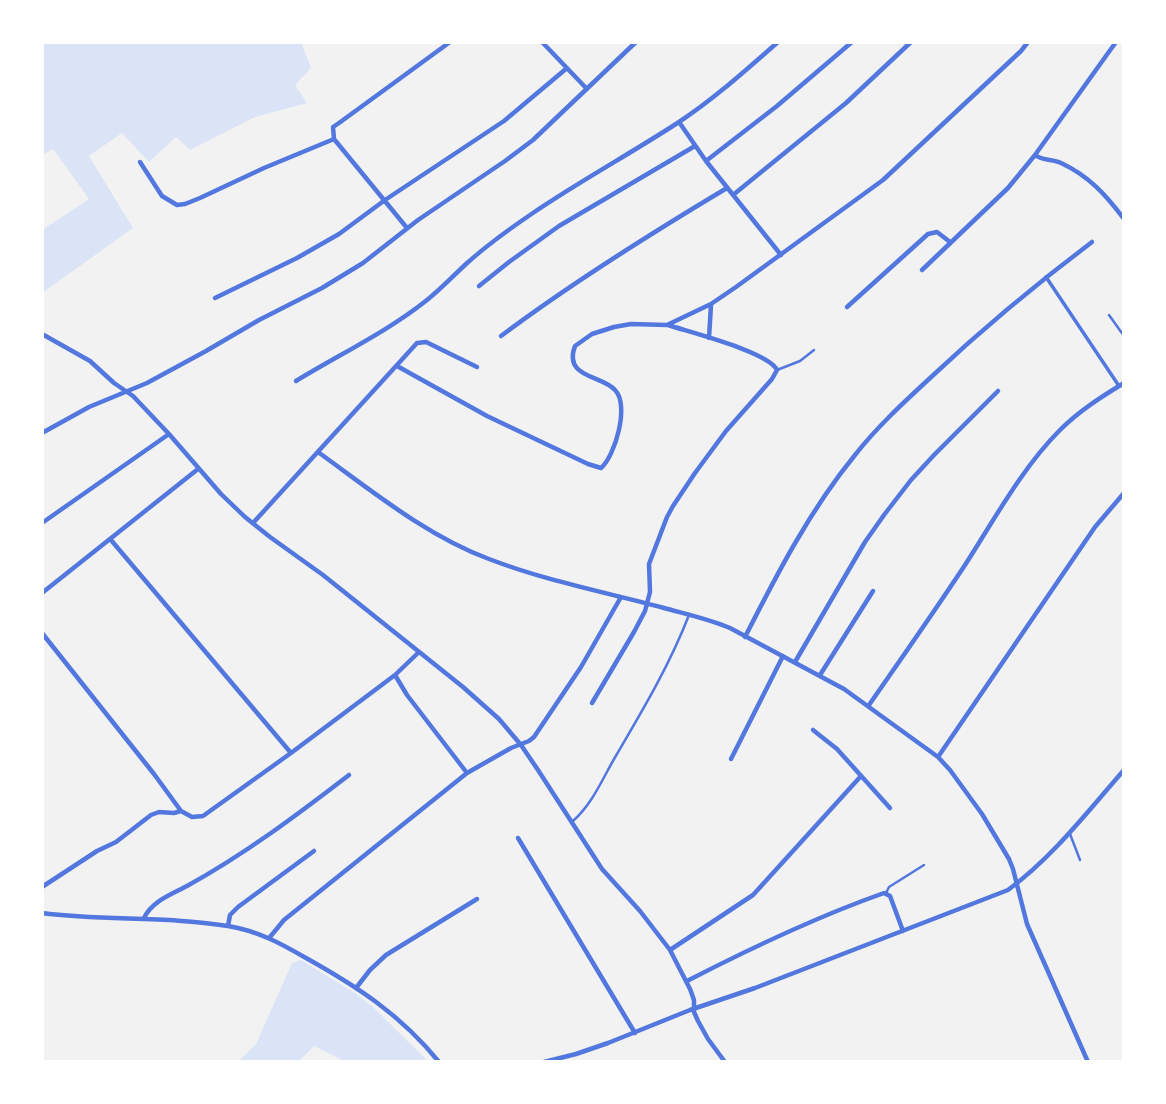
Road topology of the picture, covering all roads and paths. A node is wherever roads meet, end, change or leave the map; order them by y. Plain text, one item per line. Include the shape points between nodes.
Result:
1 (450, 42) edge
2 (542, 42) edge
3 (636, 42) edge
4 (778, 42) edge
5 (852, 42) edge
6 (911, 42) edge
7 (1028, 42) edge
8 (1116, 42) edge
9 (566, 68) junction
10 (587, 89) junction
11 (678, 122) junction
12 (334, 139) junction
13 (695, 146) junction
14 (1035, 155) junction
15 (706, 160) junction
16 (139, 162) dead end
17 (727, 187) junction
18 (733, 195) junction
19 (385, 200) junction
20 (1124, 219) edge
21 (407, 228) junction
22 (950, 242) junction
23 (1092, 242) dead end
24 (781, 254) junction
25 (922, 270) dead end
26 (1046, 277) junction
27 (479, 286) dead end
28 (215, 298) dead end
29 (711, 304) junction
30 (847, 307) dead end
31 (1109, 315) dead end
32 (667, 325) junction
33 (42, 334) edge
34 (501, 336) dead end
35 (1124, 336) edge
36 (709, 338) junction
37 (814, 349) dead end
38 (397, 366) junction
39 (477, 368) dead end
40 (778, 370) junction
41 (296, 381) dead end
42 (1122, 384) edge
43 (998, 391) dead end
44 (127, 392) junction
45 (42, 433) edge
46 (169, 434) junction
47 (318, 452) junction
48 (198, 469) junction
49 (1124, 493) edge
50 (42, 523) edge
51 (253, 523) junction
52 (111, 540) junction
53 (873, 591) dead end
54 (42, 593) edge
55 (621, 597) junction
56 (647, 603) junction
57 (689, 615) junction
58 (42, 633) edge
59 (745, 637) junction
60 (419, 652) junction
61 (783, 656) junction
62 (795, 662) junction
63 (395, 675) junction
64 (820, 675) junction
65 (592, 704) dead end
66 (869, 705) junction
67 (813, 730) dead end
68 (521, 746) junction
69 (291, 753) junction
70 (938, 757) junction
71 (731, 759) dead end
72 (1124, 770) edge
73 (467, 773) junction
74 (349, 775) dead end
75 (861, 776) junction
76 (890, 808) dead end
77 (181, 811) junction
78 (571, 823) junction
79 (1069, 832) junction
80 (518, 838) dead end
81 (314, 851) dead end
82 (1080, 860) dead end
83 (924, 865) dead end
84 (1017, 884) junction
85 (42, 887) edge
86 (886, 893) junction
87 (477, 900) dead end
88 (42, 913) edge
89 (144, 918) junction
90 (228, 926) junction
91 (903, 931) junction
92 (270, 937) junction
93 (670, 950) junction
94 (687, 981) junction
95 (356, 988) junction
96 (694, 1009) junction
97 (635, 1033) junction
98 (439, 1062) edge
99 (544, 1062) edge
100 (725, 1062) edge
101 (1088, 1062) edge

1 - 12 street via 333,127
2 - 9 street
3 - 10 street
4 - 11 street
5 - 15 street
6 - 18 street via 846,103
7 - 24 street via 883,180
8 - 14 street
9 - 10 street
9 - 19 street via 504,121
10 - 21 street via 506,161
11 - 13 street
11 - 41 street via 506,232 385,330
12 - 16 street via 177,205 162,196
12 - 19 street
13 - 15 street
13 - 27 street via 559,226
14 - 20 street via 1085,176
14 - 22 street via 1008,188
15 - 17 street
17 - 18 street
17 - 34 street
18 - 24 street
19 - 21 street
19 - 28 street via 317,247
21 - 44 street via 335,281
22 - 25 street
22 - 30 street via 940,233 928,234
23 - 26 street
24 - 29 street
26 - 42 street
26 - 59 street via 902,404 855,455 783,564
29 - 32 street
29 - 36 street
31 - 35 lane
32 - 36 street
32 - 38 street via 631,324 602,330 575,346 573,360 579,370 612,387 619,400 620,427 606,463 598,468 487,416
33 - 44 street via 90,361
36 - 40 street via 754,354
37 - 40 lane
38 - 39 street via 422,341
38 - 47 street
40 - 56 street via 726,431 673,506 649,564
42 - 66 street via 1091,403 1049,442
43 - 62 street via 911,480 884,515
44 - 45 street
44 - 46 street
46 - 48 street
46 - 50 street
47 - 51 street
47 - 55 street via 467,550 523,571
48 - 51 street
48 - 52 street
49 - 70 street via 1095,527
51 - 60 street
52 - 54 street
52 - 69 street
53 - 64 street
55 - 56 street
55 - 68 street via 539,730
56 - 57 street
56 - 65 street
57 - 59 street
57 - 78 lane via 600,786
58 - 77 street
59 - 61 street
60 - 63 street
60 - 68 street via 490,710
61 - 62 street
61 - 71 street
62 - 64 street
63 - 69 street
63 - 73 street
64 - 66 street
66 - 70 street
67 - 75 street
68 - 73 street
68 - 78 street
69 - 77 street via 203,816
70 - 84 street via 993,831
72 - 79 street
73 - 92 street via 284,920
74 - 89 street via 222,867 153,905
75 - 76 street
75 - 93 street via 753,895
77 - 85 street via 151,816
78 - 93 street
79 - 82 lane
79 - 84 street
80 - 97 street
81 - 90 street via 238,907
83 - 86 lane
84 - 91 street
84 - 101 street via 1027,924
86 - 91 street
86 - 94 street via 755,946
87 - 95 street via 386,955
88 - 89 street
89 - 90 street
90 - 92 street
91 - 96 street
92 - 95 street
93 - 94 street
94 - 96 street
95 - 98 street via 406,1024
96 - 97 street
96 - 100 street
97 - 99 street

